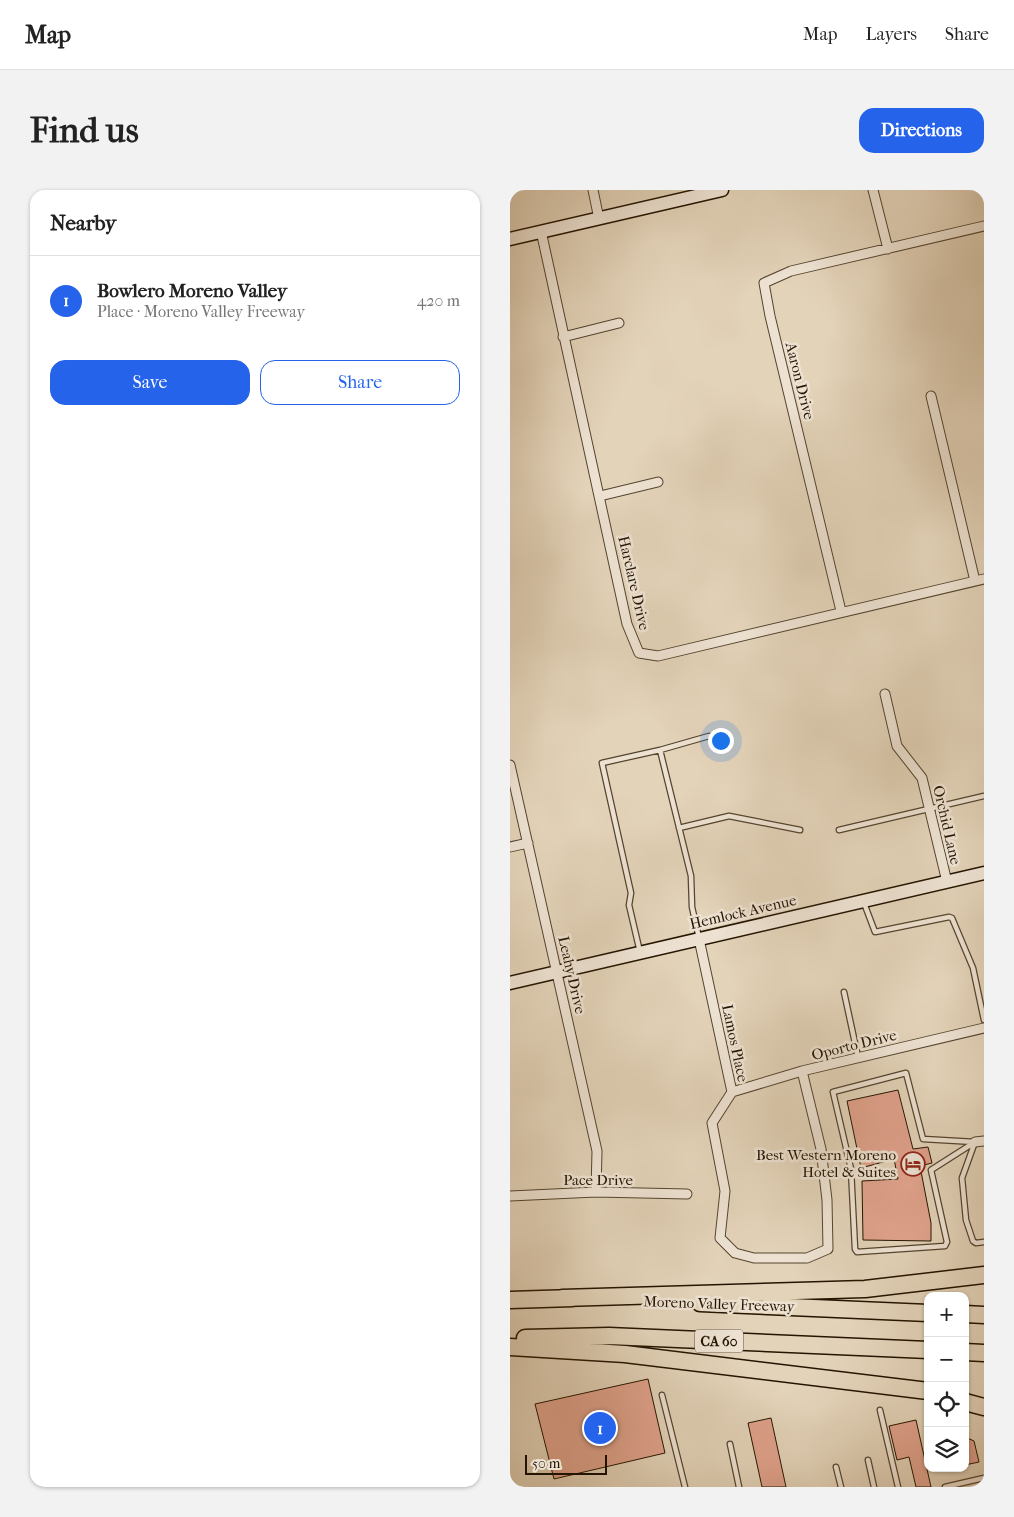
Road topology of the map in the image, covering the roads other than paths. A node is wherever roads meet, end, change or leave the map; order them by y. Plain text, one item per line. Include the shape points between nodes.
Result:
1 (593, 190) edge
2 (722, 190) edge
3 (873, 190) edge
4 (684, 194) edge
5 (599, 218) junction
6 (984, 226) edge
7 (541, 232) junction
8 (510, 239) edge
9 (888, 249) junction
10 (619, 324) dead end
11 (563, 337) junction
12 (931, 396) dead end
13 (658, 482) dead end
14 (600, 496) junction
15 (980, 580) edge
16 (841, 611) junction
17 (885, 694) dead end
18 (709, 736) dead end
19 (660, 750) junction
20 (510, 765) edge
21 (984, 796) edge
22 (930, 809) junction
23 (679, 828) junction
24 (800, 830) dead end
25 (838, 830) dead end
26 (528, 843) junction
27 (510, 847) edge
28 (984, 873) edge
29 (946, 882) junction
30 (863, 901) junction
31 (699, 939) junction
32 (640, 953) junction
33 (557, 972) junction
34 (510, 983) edge
35 (844, 992) dead end
36 (984, 1020) edge
37 (984, 1028) edge
38 (858, 1057) junction
39 (802, 1071) junction
40 (732, 1092) junction
41 (980, 1142) edge
42 (596, 1192) junction
43 (687, 1194) dead end
44 (510, 1196) edge
45 (984, 1242) edge
46 (984, 1275) edge
47 (562, 1298) junction
48 (510, 1300) edge
49 (924, 1312) edge
50 (969, 1314) edge
51 (984, 1315) edge
52 (510, 1338) edge
53 (510, 1347) edge
54 (924, 1350) edge
55 (969, 1352) edge
56 (984, 1353) edge
57 (924, 1391) edge
58 (662, 1395) dead end
59 (969, 1403) edge
60 (984, 1407) edge
61 (880, 1410) dead end
62 (730, 1444) dead end
63 (868, 1460) dead end
64 (836, 1467) dead end
65 (984, 1478) edge
66 (685, 1487) edge
67 (739, 1487) edge
68 (841, 1487) edge
69 (874, 1487) edge
70 (898, 1487) edge
71 (945, 1487) edge

1 - 5 street
2 - 4 street
3 - 9 street
4 - 5 street
5 - 7 street
6 - 9 street
7 - 8 street
7 - 11 street, Harclare Drive
9 - 16 street, Aaron Drive via 791,271 764,283
10 - 11 street
11 - 14 street, Harclare Drive
12 - 15 street
13 - 14 street
14 - 16 street, Harclare Drive via 627,624 639,653 658,656
15 - 16 street, Harclare Drive
17 - 22 street, Orchid Lane via 896,746 922,778
18 - 19 lane
19 - 23 lane
19 - 32 lane via 602,763
20 - 26 street, Leahy Drive
21 - 22 lane
22 - 25 lane
22 - 29 street, Orchid Lane
23 - 24 lane via 729,816
23 - 31 lane via 691,876 692,907
26 - 27 street
26 - 33 street, Leahy Drive
28 - 29 street, Hemlock Avenue
29 - 30 street, Hemlock Avenue
30 - 31 street, Hemlock Avenue
30 - 36 lane via 875,932 948,916 952,918 973,968
31 - 32 street, Hemlock Avenue
31 - 40 street, Lamos Place
32 - 33 street, Hemlock Avenue
33 - 34 street, Hemlock Avenue
33 - 42 street, Leahy Drive via 597,1151
35 - 38 lane
37 - 38 street, Oporto Drive
38 - 39 street, Oporto Drive
39 - 40 street, Oporto Drive
39 - 40 street, Lamos Place via 821,1149 827,1200 828,1249 807,1258 754,1258 735,1253 720,1238 724,1191 712,1123
41 - 41 lane via 923,1139 906,1073 835,1090 851,1169 857,1252 945,1246 947,1242 932,1170
41 - 45 lane via 962,1178 966,1220 973,1241
42 - 43 street, Pace Drive
42 - 44 street, Pace Drive
46 - 47 highway via 865,1289
47 - 48 highway, Moreno Valley Freeway
47 - 49 highway, Moreno Valley Freeway
50 - 51 highway
52 - 54 highway, CA 60 via 609,1336
53 - 57 highway via 625,1354
55 - 56 highway
58 - 66 lane
59 - 60 highway
61 - 70 lane
62 - 67 lane
63 - 69 lane
64 - 68 lane
65 - 71 lane

